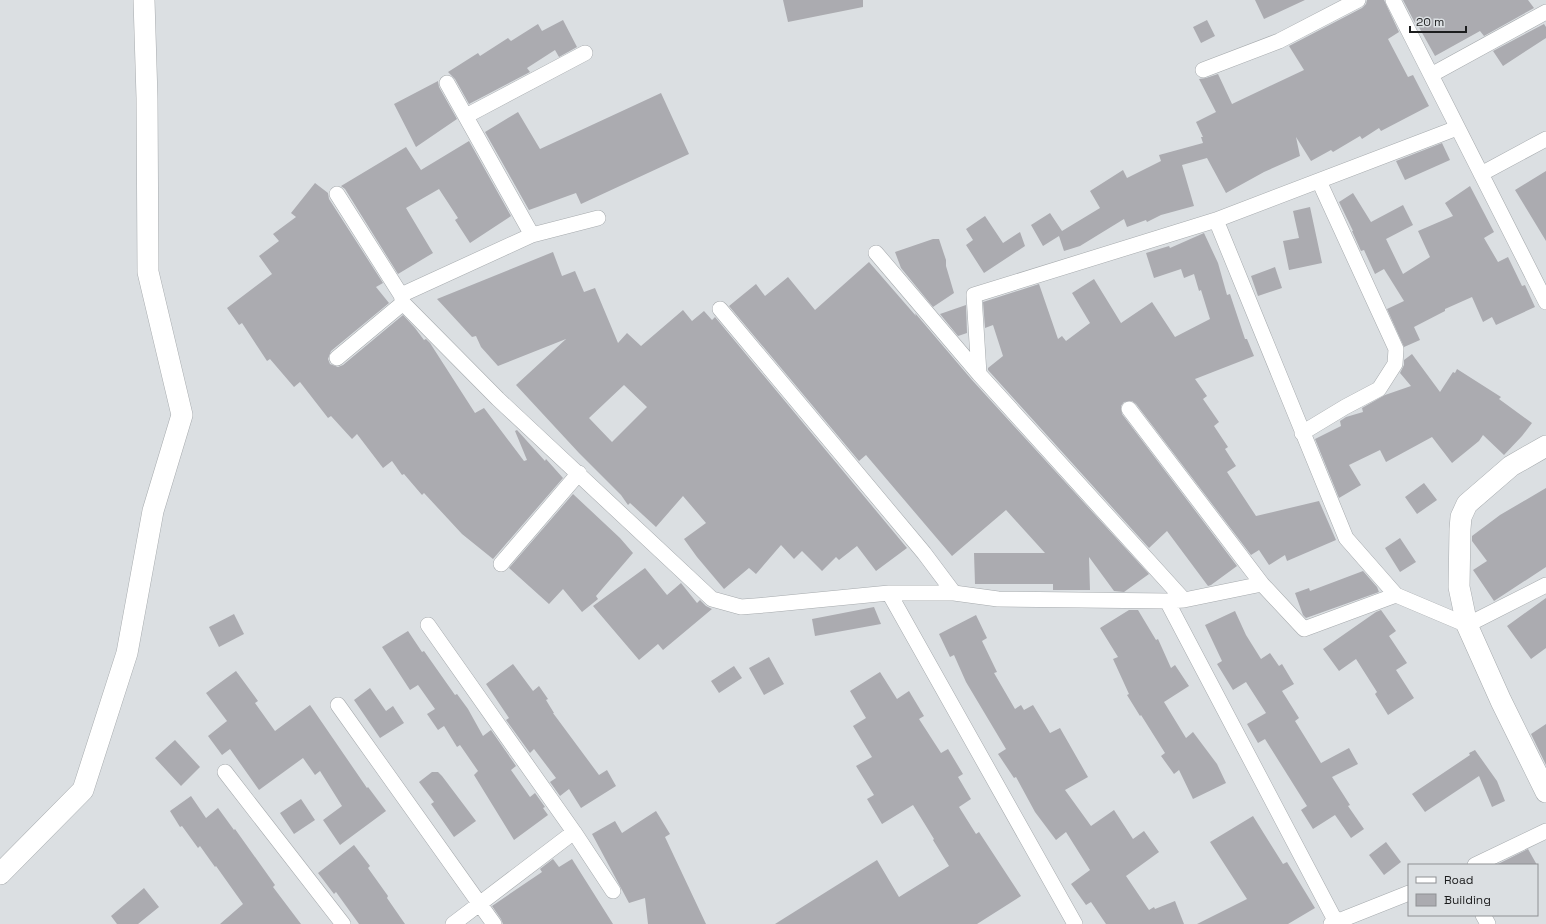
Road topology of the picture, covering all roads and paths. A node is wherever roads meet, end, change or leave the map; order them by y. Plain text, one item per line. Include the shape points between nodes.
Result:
1 (144, 0) edge
2 (1358, 0) edge
3 (1392, 0) edge
4 (1546, 12) edge
5 (585, 53) dead end
6 (1204, 70) dead end
7 (1431, 75) junction
8 (447, 83) dead end
9 (466, 116) junction
10 (1457, 128) junction
11 (1546, 139) edge
12 (1481, 174) junction
13 (1319, 181) junction
14 (337, 194) dead end
15 (598, 218) dead end
16 (1216, 220) junction
17 (532, 235) junction
18 (876, 253) dead end
19 (402, 299) junction
20 (1546, 302) edge
21 (720, 309) dead end
22 (337, 358) dead end
23 (979, 374) junction
24 (1128, 409) dead end
25 (1302, 433) junction
26 (1546, 446) edge
27 (579, 473) junction
28 (501, 564) dead end
29 (1262, 584) junction
30 (1546, 585) edge
31 (889, 593) junction
32 (954, 593) junction
33 (1396, 595) junction
34 (1184, 600) junction
35 (1167, 601) junction
36 (428, 625) dead end
37 (1467, 625) junction
38 (338, 705) dead end
39 (225, 772) dead end
40 (1546, 792) edge
41 (1546, 831) edge
42 (574, 832) junction
43 (1477, 864) edge
44 (0, 874) edge
45 (613, 891) dead end
46 (1408, 893) edge
47 (479, 904) junction
48 (1334, 923) edge
49 (343, 924) edge
50 (452, 924) edge
51 (494, 924) edge
52 (1075, 924) edge

1 - 44 street via 148,272 182,415 153,511 127,653 83,790
2 - 6 street via 1279,41
3 - 7 street
4 - 7 street
5 - 9 street
7 - 10 street
8 - 9 street
9 - 17 street
10 - 12 street
10 - 13 street
11 - 12 street
12 - 20 street
13 - 16 street
13 - 25 street via 1396,349 1395,364 1379,389
14 - 19 street
15 - 17 street
16 - 23 street via 974,295
16 - 25 street
17 - 19 street
18 - 23 street
19 - 22 street
19 - 27 street via 498,399
21 - 32 street via 927,557
23 - 34 street
24 - 29 street
25 - 33 street via 1346,538
26 - 37 street via 1511,466 1467,504 1461,517 1459,587
27 - 28 street
27 - 31 street via 712,600 741,607
29 - 33 street via 1304,629
29 - 34 street
30 - 37 street
31 - 32 street
31 - 52 street
32 - 35 street via 998,599
33 - 37 street
34 - 35 street
35 - 48 street
36 - 42 street
37 - 40 street
38 - 47 street
39 - 49 street
41 - 43 street
42 - 45 street
42 - 47 street
46 - 48 street
47 - 50 street
47 - 51 street

